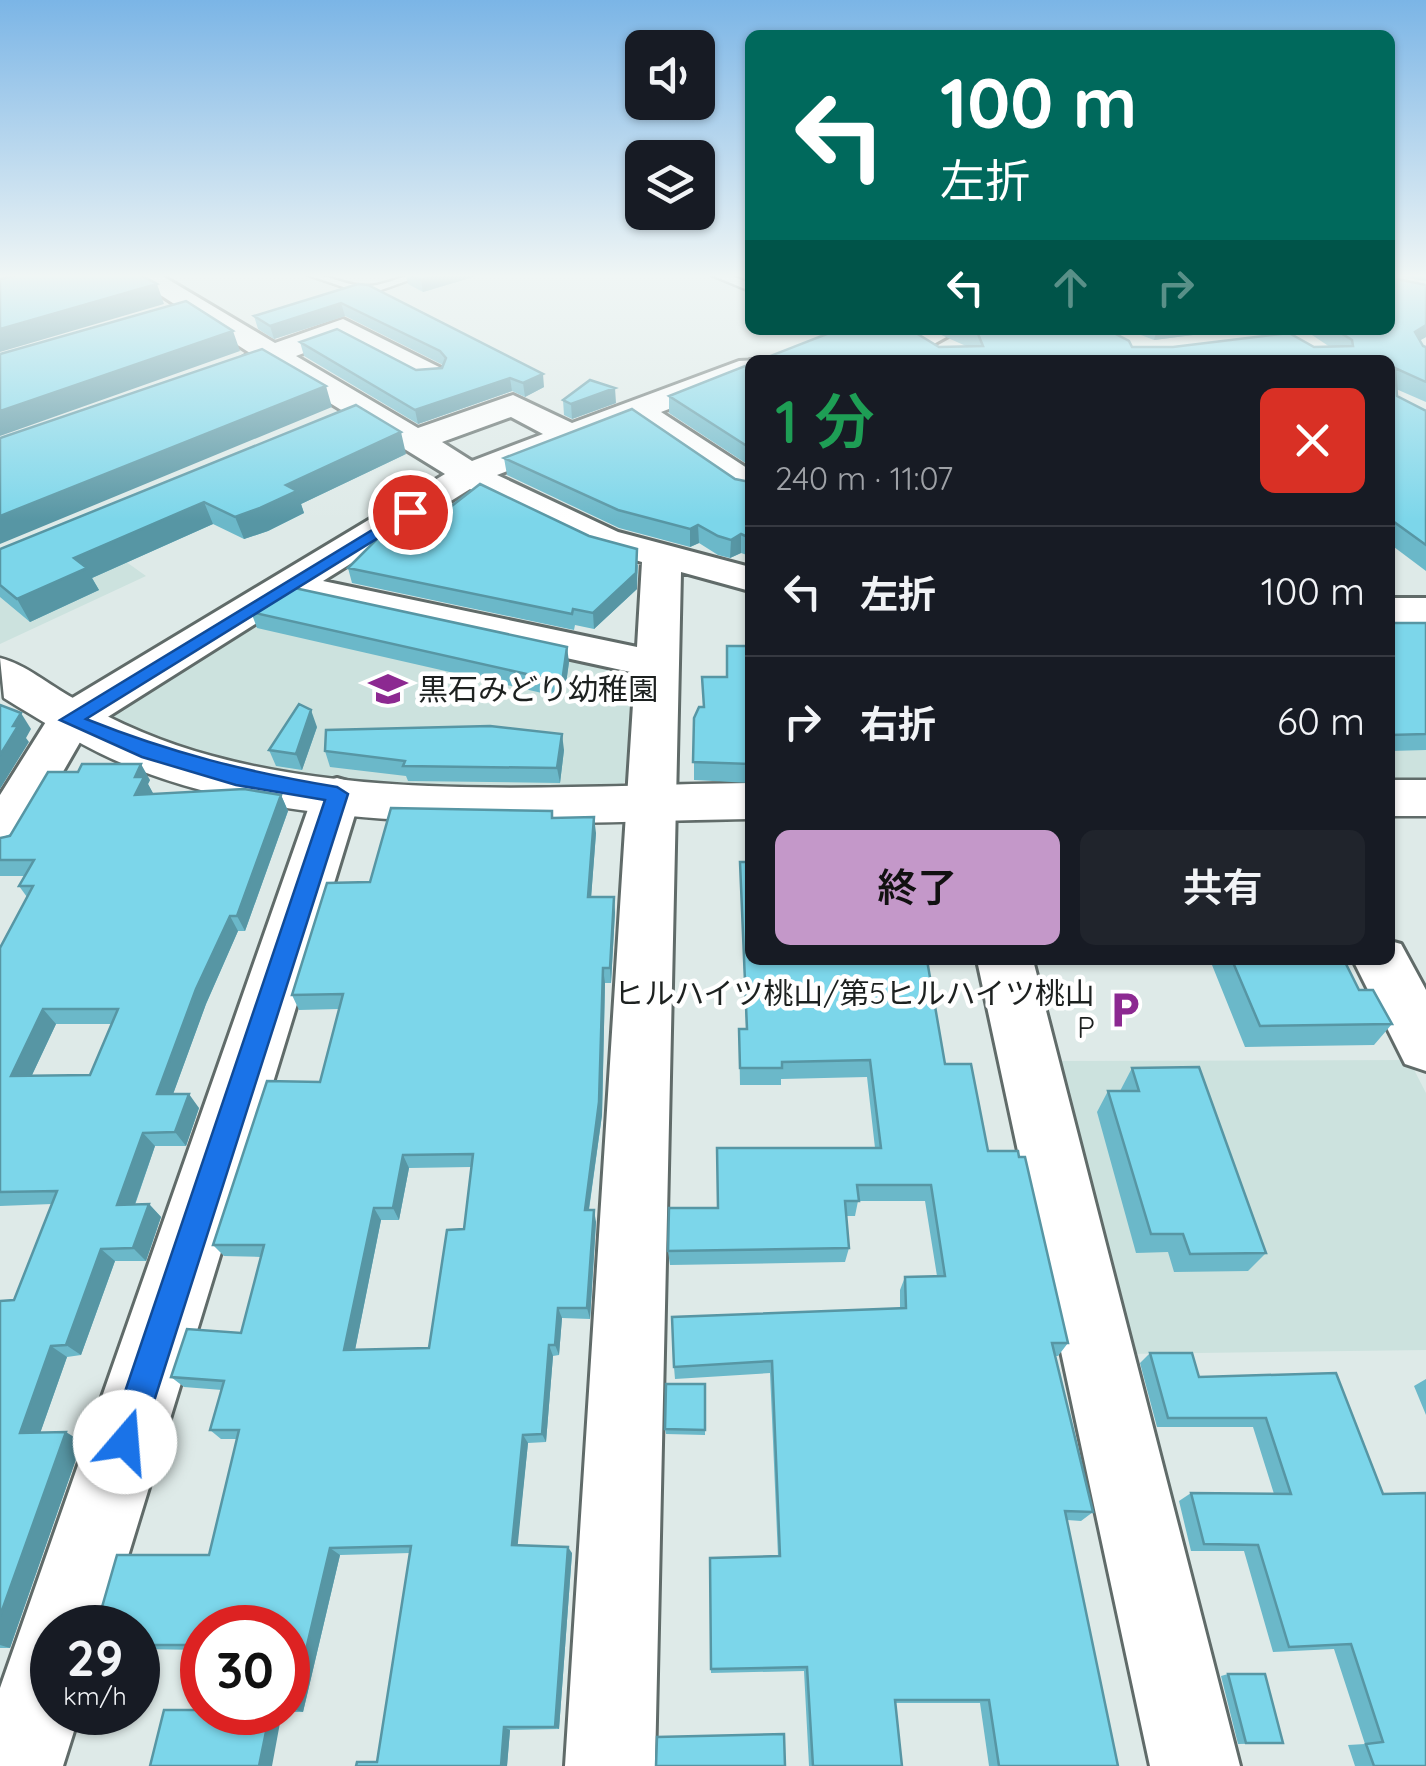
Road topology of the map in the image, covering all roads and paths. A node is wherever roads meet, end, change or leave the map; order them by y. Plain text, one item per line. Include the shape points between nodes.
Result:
1 (263, 356) edge
2 (272, 356) edge
3 (397, 356) edge
4 (745, 369) edge
5 (218, 374) edge
6 (637, 410) junction
7 (348, 412) junction
8 (569, 436) junction
9 (415, 442) junction
10 (469, 474) junction
11 (745, 483) edge
12 (662, 558) junction
13 (745, 578) edge
14 (290, 586) junction
15 (1395, 610) edge
16 (1426, 610) edge
17 (658, 665) junction
18 (0, 672) edge
19 (70, 720) junction
20 (337, 794) junction
21 (1395, 798) edge
22 (1426, 798) edge
23 (745, 801) edge
24 (654, 802) junction
25 (0, 837) edge
26 (1006, 965) edge
27 (1384, 965) edge
28 (1426, 1046) edge
29 (72, 1605) edge
30 (30, 1729) edge
31 (18, 1766) edge
32 (610, 1766) edge
33 (1195, 1766) edge

1 - 5 street
2 - 7 street
3 - 7 street via 430,374
4 - 6 street
6 - 8 street
6 - 11 street
7 - 9 street
8 - 9 street via 513,404
8 - 10 street
9 - 10 street
10 - 12 street via 555,520
10 - 14 street
12 - 13 street
12 - 17 street
14 - 17 street
14 - 19 street
15 - 16 street
17 - 24 street
18 - 19 street
19 - 20 street via 208,770
19 - 25 street
20 - 24 street via 495,804
20 - 29 street
21 - 22 street
23 - 24 street
24 - 32 street
26 - 33 street
27 - 28 street
30 - 31 street

